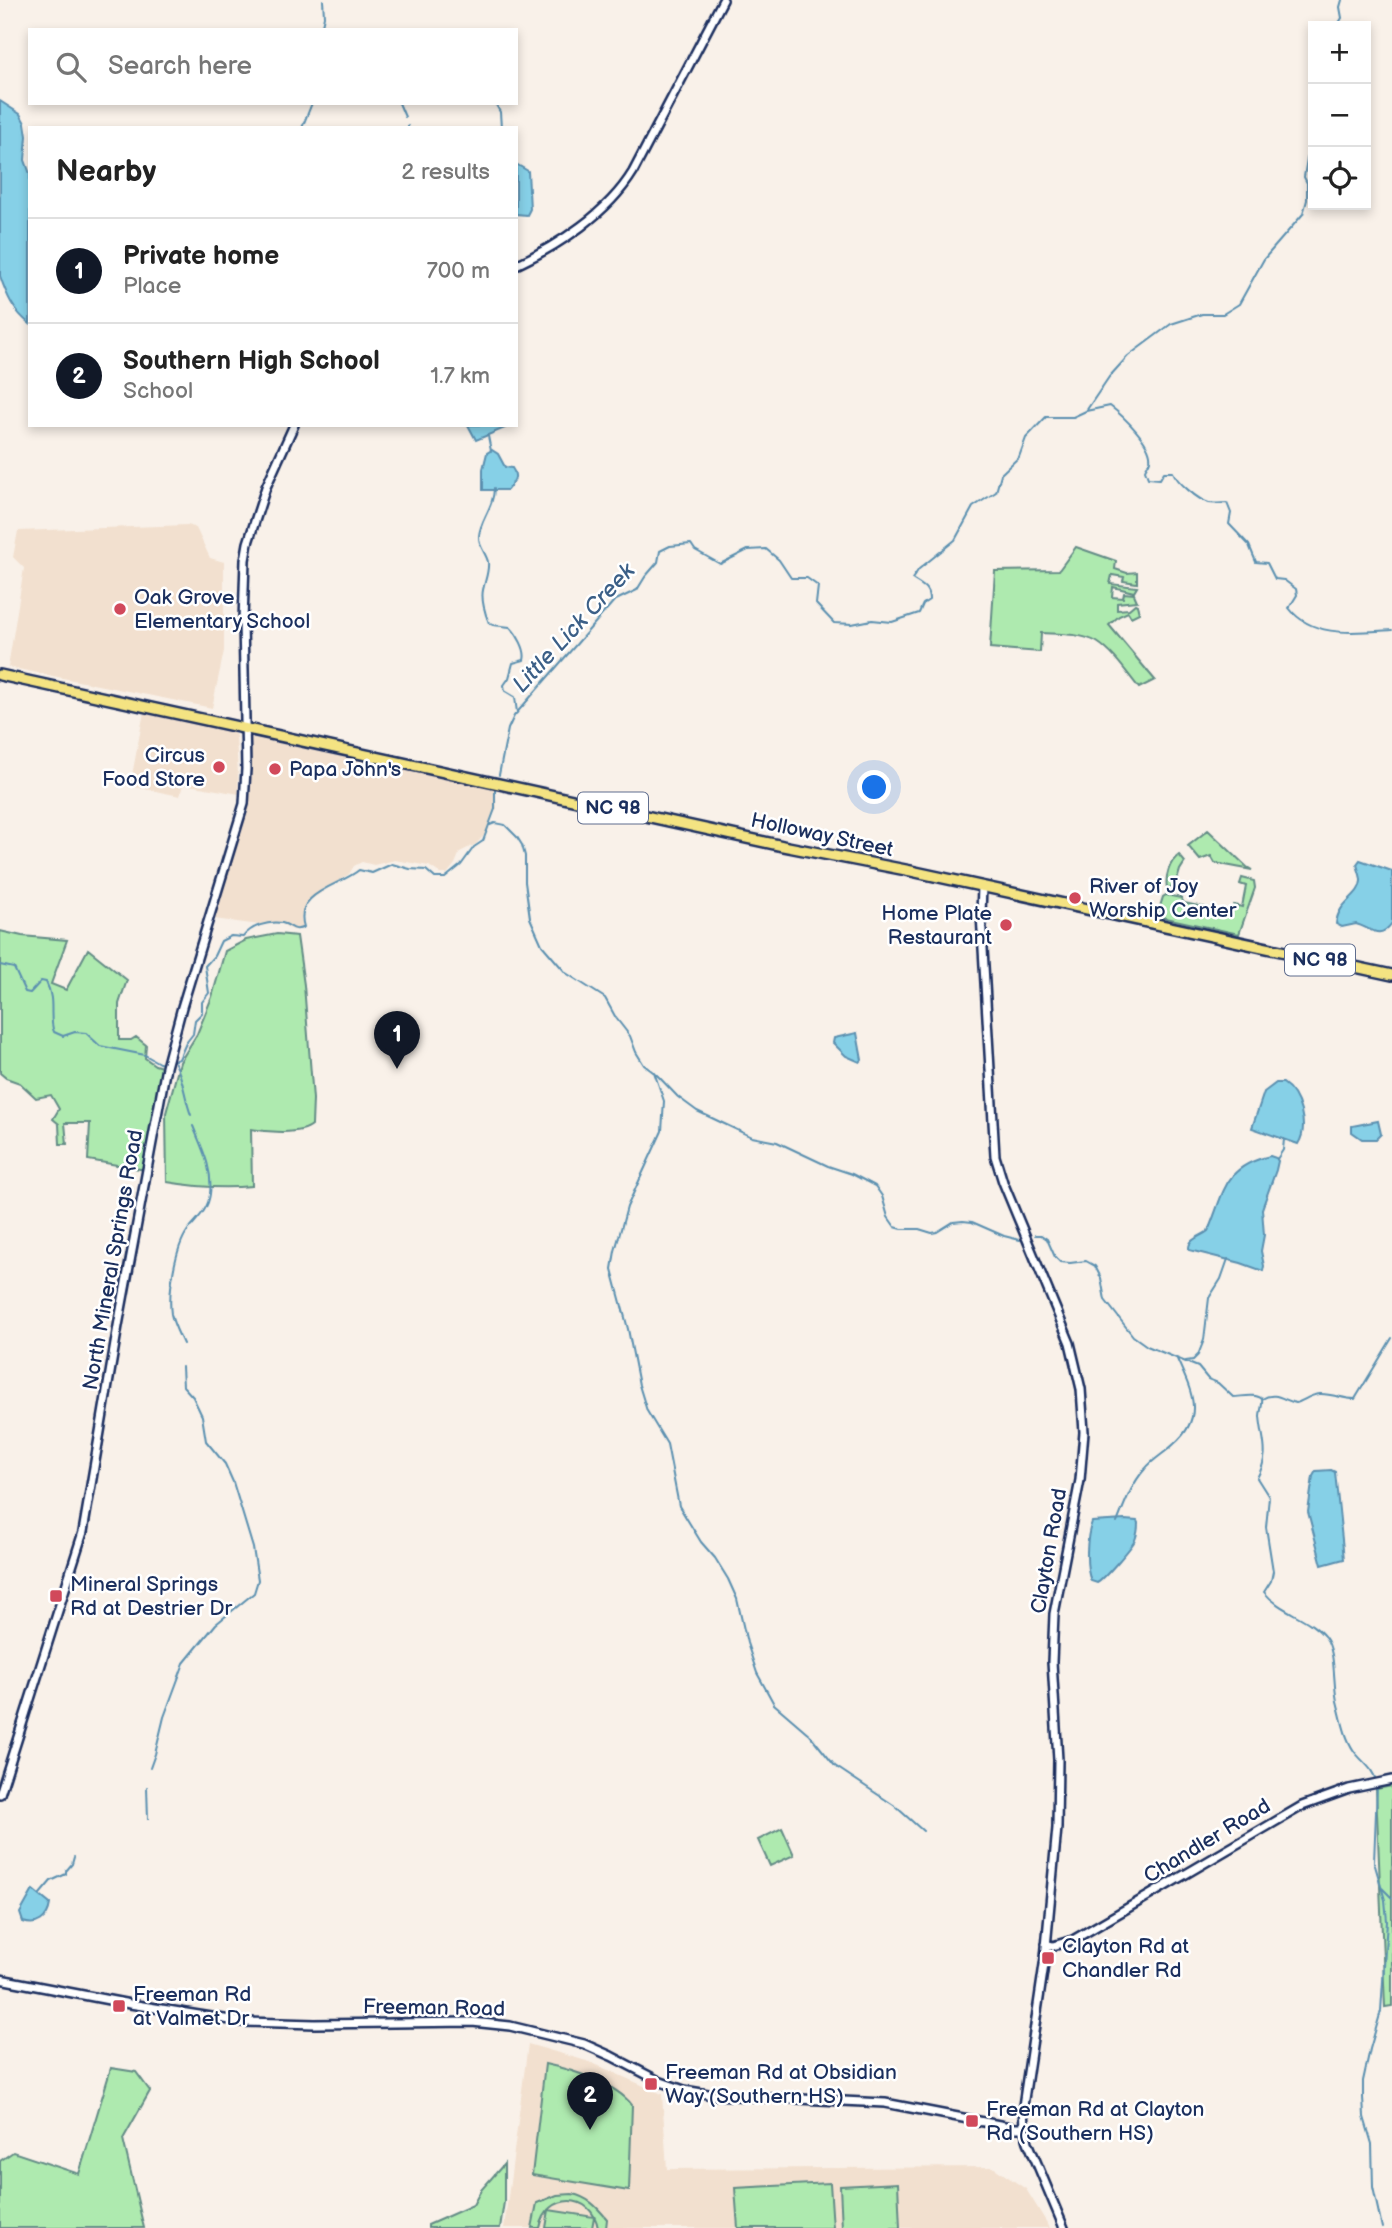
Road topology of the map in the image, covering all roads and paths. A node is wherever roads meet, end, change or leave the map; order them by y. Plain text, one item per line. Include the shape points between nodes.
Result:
1 (723, 0) edge
2 (518, 264) edge
3 (293, 427) edge
4 (0, 675) edge
5 (245, 728) junction
6 (982, 887) junction
7 (1392, 975) edge
8 (1392, 1780) edge
9 (0, 1794) edge
10 (1046, 1944) junction
11 (0, 1979) edge
12 (1024, 2128) junction
13 (1064, 2228) edge

1 - 2 street via 622,188 569,234
3 - 5 street, North Mineral Springs Road via 266,487 245,560
4 - 5 highway, NC 98
5 - 6 highway, Holloway Street / NC 98
5 - 9 street, North Mineral Springs Road via 244,804 166,1067 83,1532
6 - 7 highway, Holloway Street / NC 98
6 - 10 street, Clayton Road via 995,1156 1070,1343 1083,1405 1081,1468 1053,1625 1058,1790
8 - 10 street, Chandler Road via 1313,1801 1073,1940
10 - 12 street, Clayton Road via 1024,2086
11 - 12 street, Freeman Road via 243,2022 510,2026 584,2044 691,2092 886,2103
12 - 13 street, Clayton Road

